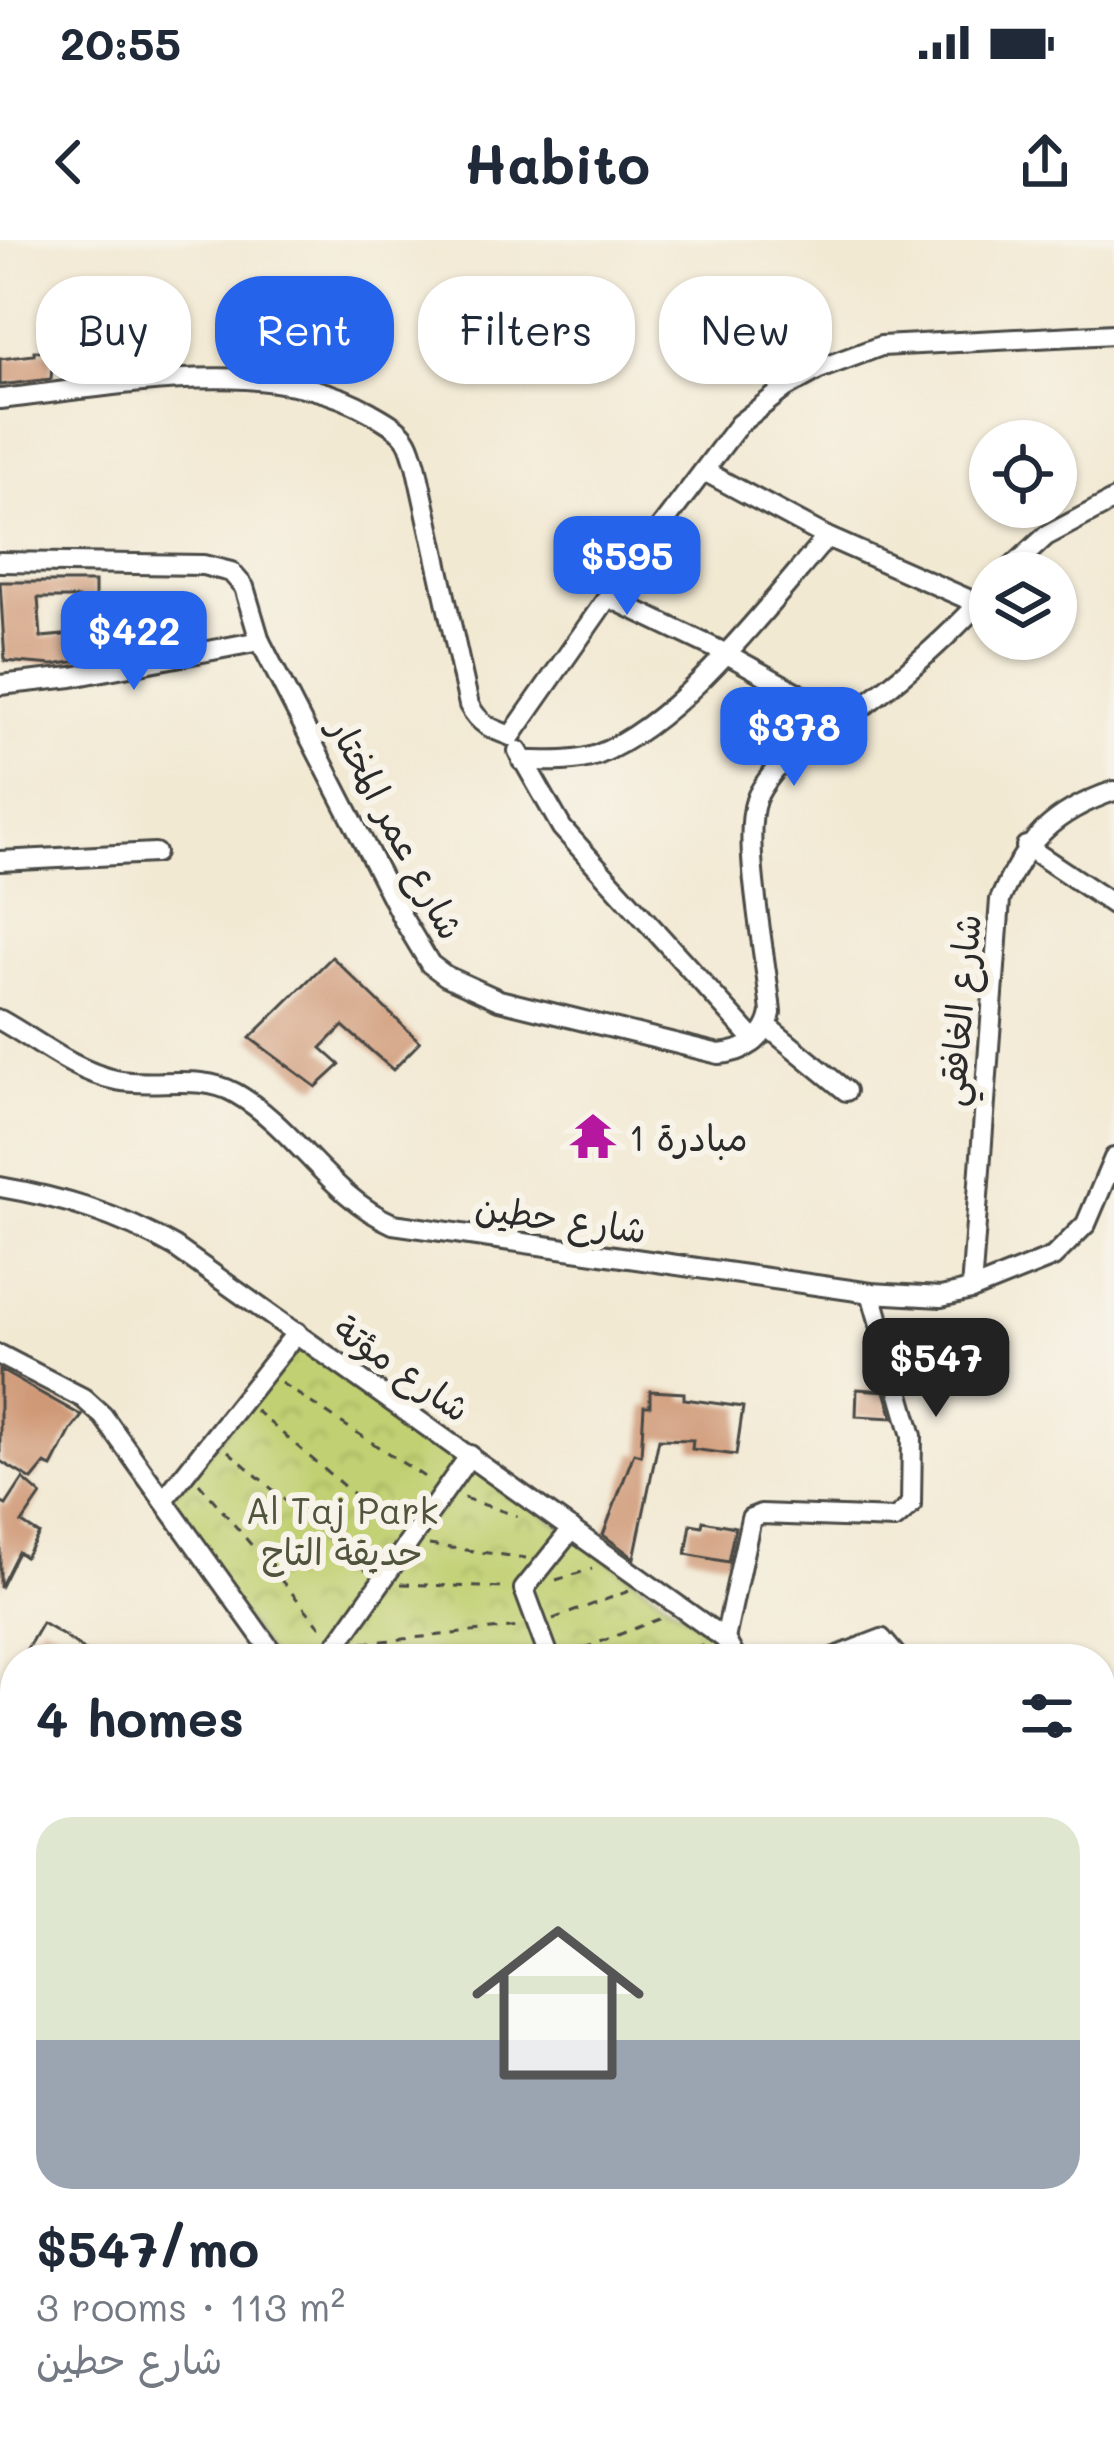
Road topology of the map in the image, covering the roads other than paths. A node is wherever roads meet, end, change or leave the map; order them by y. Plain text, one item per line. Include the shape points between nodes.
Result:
1 (1114, 334) edge
2 (0, 399) edge
3 (704, 471) junction
4 (1114, 500) edge
5 (827, 537) junction
6 (1029, 552) edge
7 (0, 562) edge
8 (969, 592) edge
9 (608, 597) junction
10 (969, 613) edge
11 (260, 641) junction
12 (725, 653) junction
13 (0, 685) edge
14 (846, 721) junction
15 (511, 736) junction
16 (522, 761) junction
17 (1114, 791) edge
18 (1026, 846) junction
19 (155, 853) dead end
20 (0, 861) edge
21 (1114, 905) edge
22 (0, 1020) edge
23 (762, 1034) junction
24 (846, 1091) dead end
25 (1114, 1158) edge
26 (0, 1187) edge
27 (971, 1290) junction
28 (871, 1293) junction
29 (297, 1332) junction
30 (0, 1354) edge
31 (470, 1455) junction
32 (164, 1500) junction
33 (572, 1529) junction
34 (725, 1639) junction
35 (266, 1644) edge
36 (338, 1644) edge
37 (546, 1644) edge
38 (728, 1644) edge

1 - 3 street via 881,346 848,357 785,388 739,424
2 - 15 street via 231,380 342,396 386,421 406,439 416,465 469,705 476,719
3 - 5 street
3 - 9 street
4 - 6 street
5 - 8 street
5 - 12 street
7 - 11 street, شارع عمر المختار via 218,567 244,587
9 - 12 street
9 - 15 street
10 - 14 street
11 - 13 street
11 - 23 street, شارع عمر المختار via 430,964 499,1000 718,1054 738,1052
12 - 14 street
12 - 16 street via 641,732 595,755
14 - 23 street via 776,769 757,797 752,849 768,969
15 - 16 street
16 - 23 street via 577,846
17 - 18 street, شارع الغافقي via 1060,816
18 - 21 street
18 - 27 street, شارع الغافقي via 1000,900
19 - 20 street
22 - 28 street, شارع حطين via 99,1076 200,1083 236,1094 355,1202 393,1224
23 - 24 street
25 - 27 street, شارع حطين via 1067,1246
26 - 29 street, شارع مؤتة via 126,1219
27 - 28 street, شارع حطين via 921,1298
28 - 34 street via 912,1436 911,1505 895,1519 751,1518
29 - 31 street, شارع مؤتة
29 - 32 street
30 - 32 street via 103,1416
31 - 33 street, شارع مؤتة
31 - 36 street
32 - 35 street
33 - 34 street, شارع مؤتة
33 - 37 street via 524,1589
34 - 38 street, شارع مؤتة

